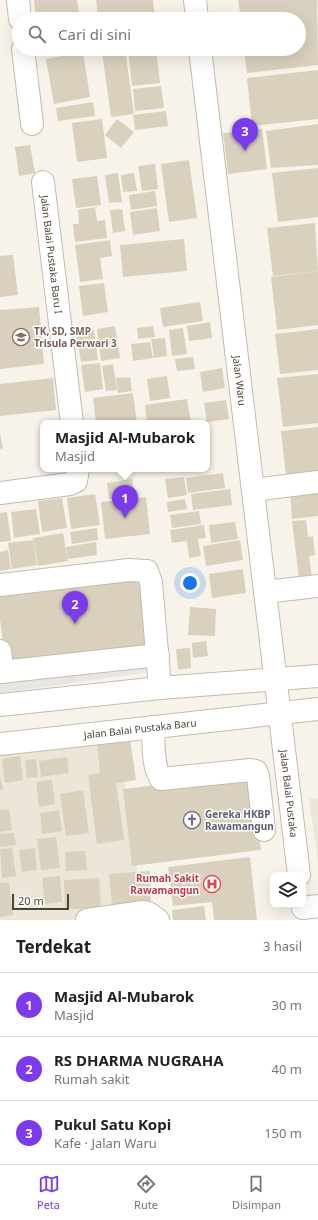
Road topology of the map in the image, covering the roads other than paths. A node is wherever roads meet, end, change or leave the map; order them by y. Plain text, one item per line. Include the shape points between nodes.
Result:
1 (18, 0) edge
2 (194, 0) edge
3 (19, 12) edge
4 (196, 12) edge
5 (24, 56) edge
6 (201, 56) edge
7 (32, 124) dead end
8 (43, 182) dead end
9 (72, 420) edge
10 (78, 472) edge
11 (318, 482) edge
12 (253, 490) junction
13 (0, 493) edge
14 (0, 584) edge
15 (318, 586) edge
16 (265, 592) junction
17 (0, 651) edge
18 (158, 655) junction
19 (2, 672) edge
20 (318, 676) edge
21 (276, 679) junction
22 (160, 688) junction
23 (0, 705) edge
24 (318, 709) edge
25 (279, 713) junction
26 (153, 727) junction
27 (0, 744) edge
28 (264, 830) dead end
29 (299, 872) edge
30 (156, 918) edge
31 (87, 920) edge

1 - 3 street
2 - 4 street
5 - 7 street
6 - 12 street, Jalan Waru
8 - 9 street, Jalan Balai Pustaka Baru I
10 - 13 street via 76,481 70,484
11 - 12 street
12 - 16 street, Jalan Waru
14 - 18 street via 129,570 147,571 151,582
15 - 16 street
16 - 21 street, Jalan Waru
17 - 19 street
18 - 19 street
18 - 22 street
20 - 21 street
21 - 22 street
21 - 25 street, Jalan Waru
22 - 23 street
24 - 25 street, Jalan Balai Pustaka Baru
25 - 26 street, Jalan Balai Pustaka Baru
25 - 29 street, Jalan Balai Pustaka
26 - 27 street, Jalan Balai Pustaka Baru
26 - 28 street via 155,758 161,779 256,771
30 - 31 street via 144,912

